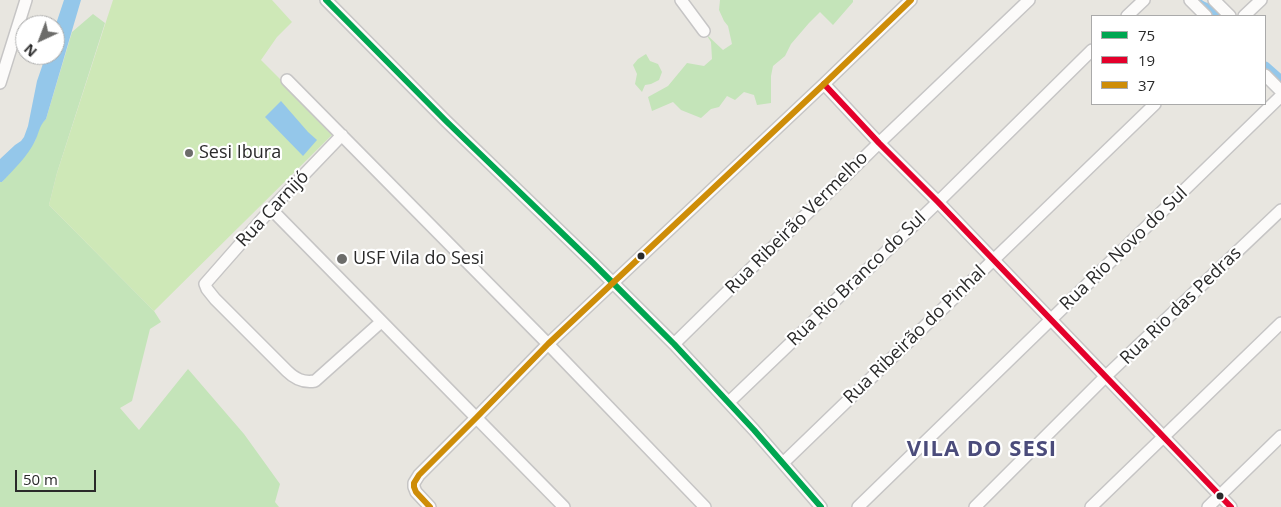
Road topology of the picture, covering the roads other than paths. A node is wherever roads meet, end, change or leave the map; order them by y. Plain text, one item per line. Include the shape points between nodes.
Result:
1 (26, 0) edge
2 (326, 0) edge
3 (681, 0) edge
4 (911, 0) edge
5 (1029, 0) edge
6 (1144, 0) edge
7 (1190, 0) edge
8 (1214, 0) edge
9 (1261, 0) edge
10 (1128, 15) edge
11 (1205, 15) edge
12 (1229, 15) edge
13 (1245, 15) edge
14 (704, 31) dead end
15 (1091, 51) edge
16 (1266, 76) edge
17 (287, 80) dead end
18 (0, 84) edge
19 (824, 84) junction
20 (1281, 91) edge
21 (1281, 96) edge
22 (1154, 105) edge
23 (342, 135) junction
24 (878, 142) junction
25 (938, 202) junction
26 (271, 209) junction
27 (1281, 210) edge
28 (993, 260) junction
29 (613, 283) junction
30 (1052, 320) junction
31 (381, 322) junction
32 (1281, 323) edge
33 (548, 344) junction
34 (674, 344) junction
35 (1106, 376) junction
36 (729, 402) junction
37 (477, 417) junction
38 (1163, 436) junction
39 (1281, 436) edge
40 (783, 462) junction
41 (1220, 495) junction
42 (430, 507) edge
43 (564, 507) edge
44 (705, 507) edge
45 (821, 507) edge
46 (858, 507) edge
47 (975, 507) edge
48 (1091, 507) edge
49 (1208, 507) edge
50 (1232, 507) edge

1 - 18 street
2 - 29 street via 446,122
3 - 14 street
4 - 19 street
5 - 24 street, Rua Ribeirão Vermelho
6 - 10 street
7 - 11 street
8 - 12 street
9 - 13 street
15 - 25 street, Rua Rio Branco do Sul
16 - 20 street
17 - 23 street
19 - 24 street
19 - 29 street
21 - 30 street, Rua Rio Novo do Sul
22 - 28 street, Rua Ribeirão do Pinhal
23 - 26 street, Rua Carnijó
23 - 33 street
24 - 25 street
24 - 34 street, Rua Ribeirão Vermelho
25 - 28 street
25 - 36 street, Rua Rio Branco do Sul
26 - 31 street
26 - 31 street, Rua Carnijó via 205,284 215,298 292,375 304,382 315,381
27 - 35 street, Rua Rio das Pedras
28 - 30 street
28 - 40 street, Rua Ribeirão do Pinhal
29 - 33 street
29 - 34 street
30 - 35 street
30 - 46 street, Rua Rio Novo do Sul
31 - 37 street
32 - 38 street
33 - 37 street
33 - 44 street
34 - 36 street
35 - 38 street
35 - 47 street, Rua Rio das Pedras
36 - 40 street
37 - 42 street via 416,479 413,485 416,492
37 - 43 street
38 - 41 street
38 - 48 street
39 - 41 street
40 - 45 street
41 - 49 street
41 - 50 street

